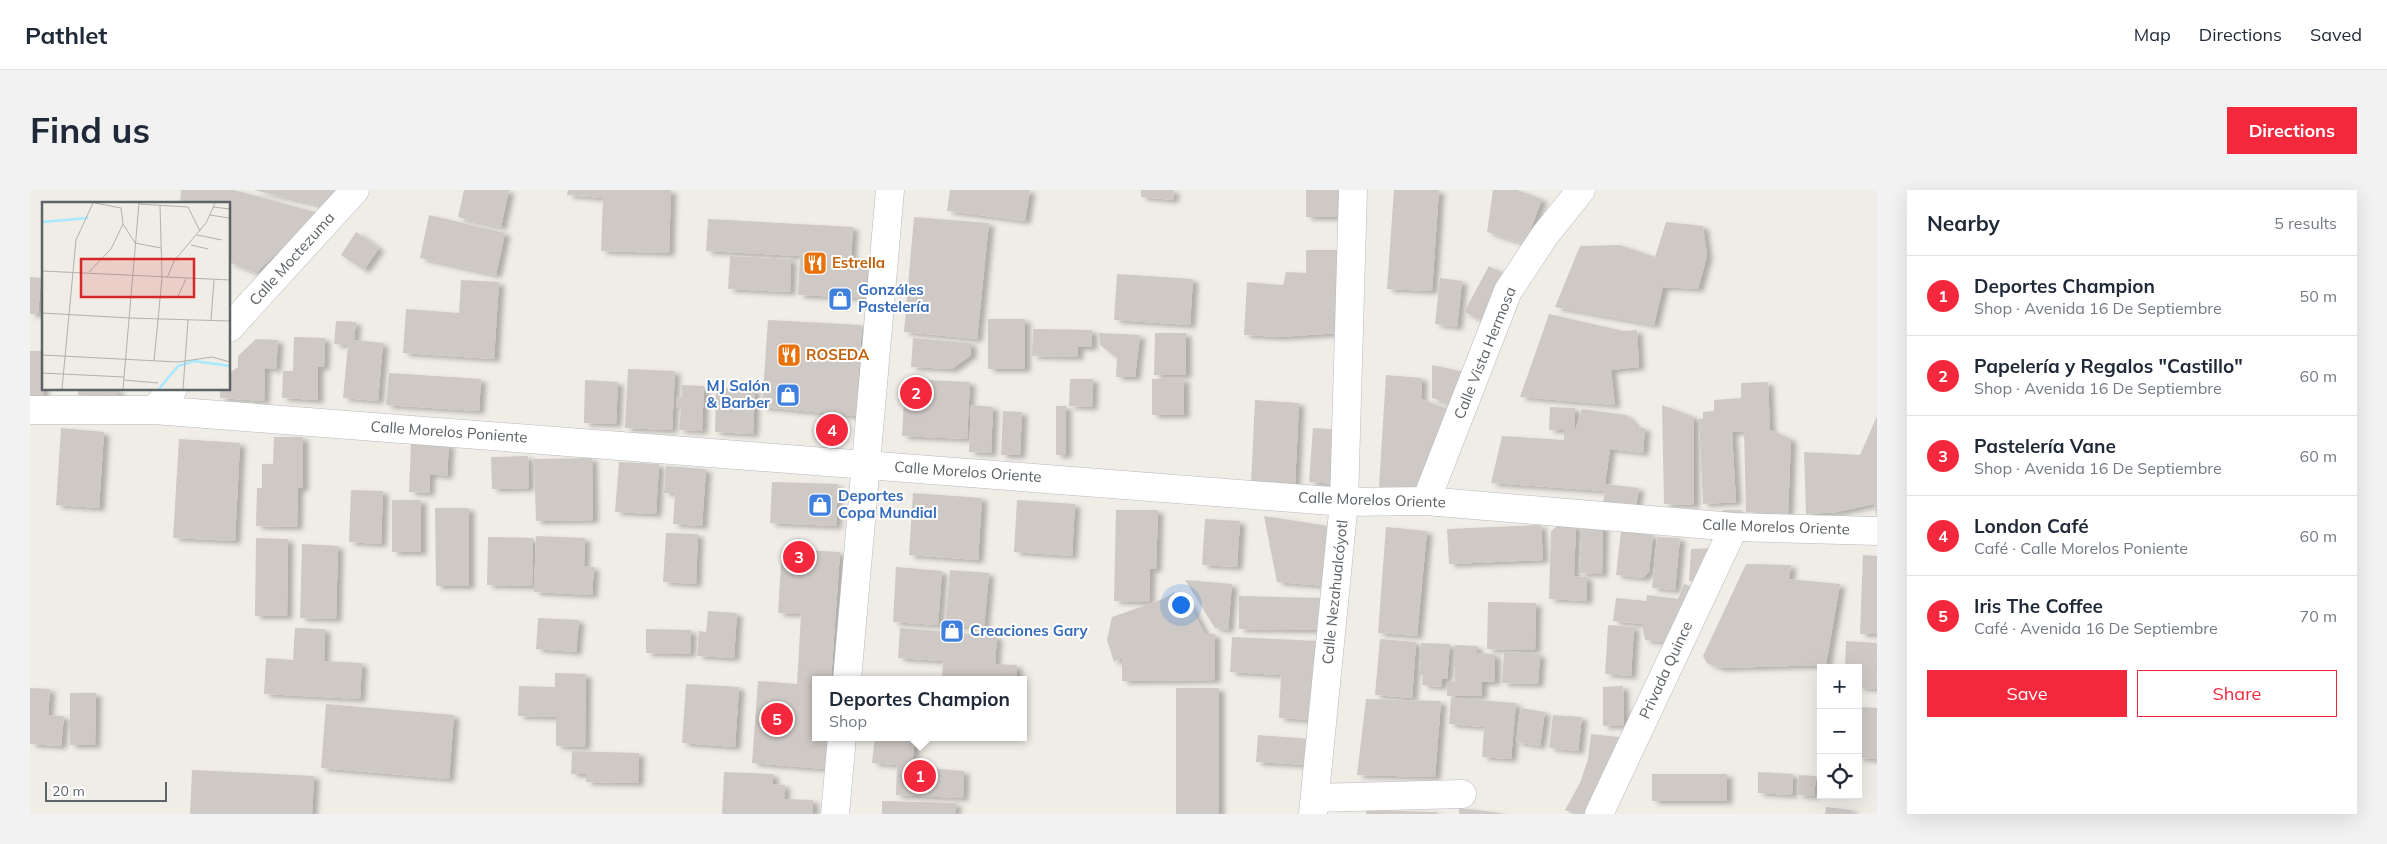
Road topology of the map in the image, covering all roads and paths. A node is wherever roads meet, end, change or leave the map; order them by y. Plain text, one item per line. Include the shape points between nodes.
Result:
1 (355, 190) edge
2 (890, 190) edge
3 (1354, 190) edge
4 (1581, 190) edge
5 (230, 327) edge
6 (172, 390) edge
7 (30, 410) edge
8 (154, 410) junction
9 (867, 464) junction
10 (1426, 501) junction
11 (1344, 502) junction
12 (1734, 527) junction
13 (1877, 531) edge
14 (847, 676) edge
15 (842, 741) edge
16 (1462, 794) dead end
17 (1314, 806) edge
18 (835, 814) edge
19 (1599, 814) edge

1 - 5 street, Calle Moctezuma
2 - 9 street
3 - 11 street, Calle Nezahualcóyotl
4 - 10 street, Calle Vista Hermosa via 1508,291
6 - 8 street
7 - 8 street, Calle Morelos Poniente
8 - 9 street, Calle Morelos Poniente
9 - 11 street, Calle Morelos Oriente
9 - 14 street
10 - 11 street, Calle Morelos Oriente
10 - 12 street, Calle Morelos Oriente
11 - 17 street, Calle Nezahualcóyotl
12 - 13 street, Calle Morelos Oriente
12 - 19 street, Privada Quince
15 - 18 street
16 - 17 street

